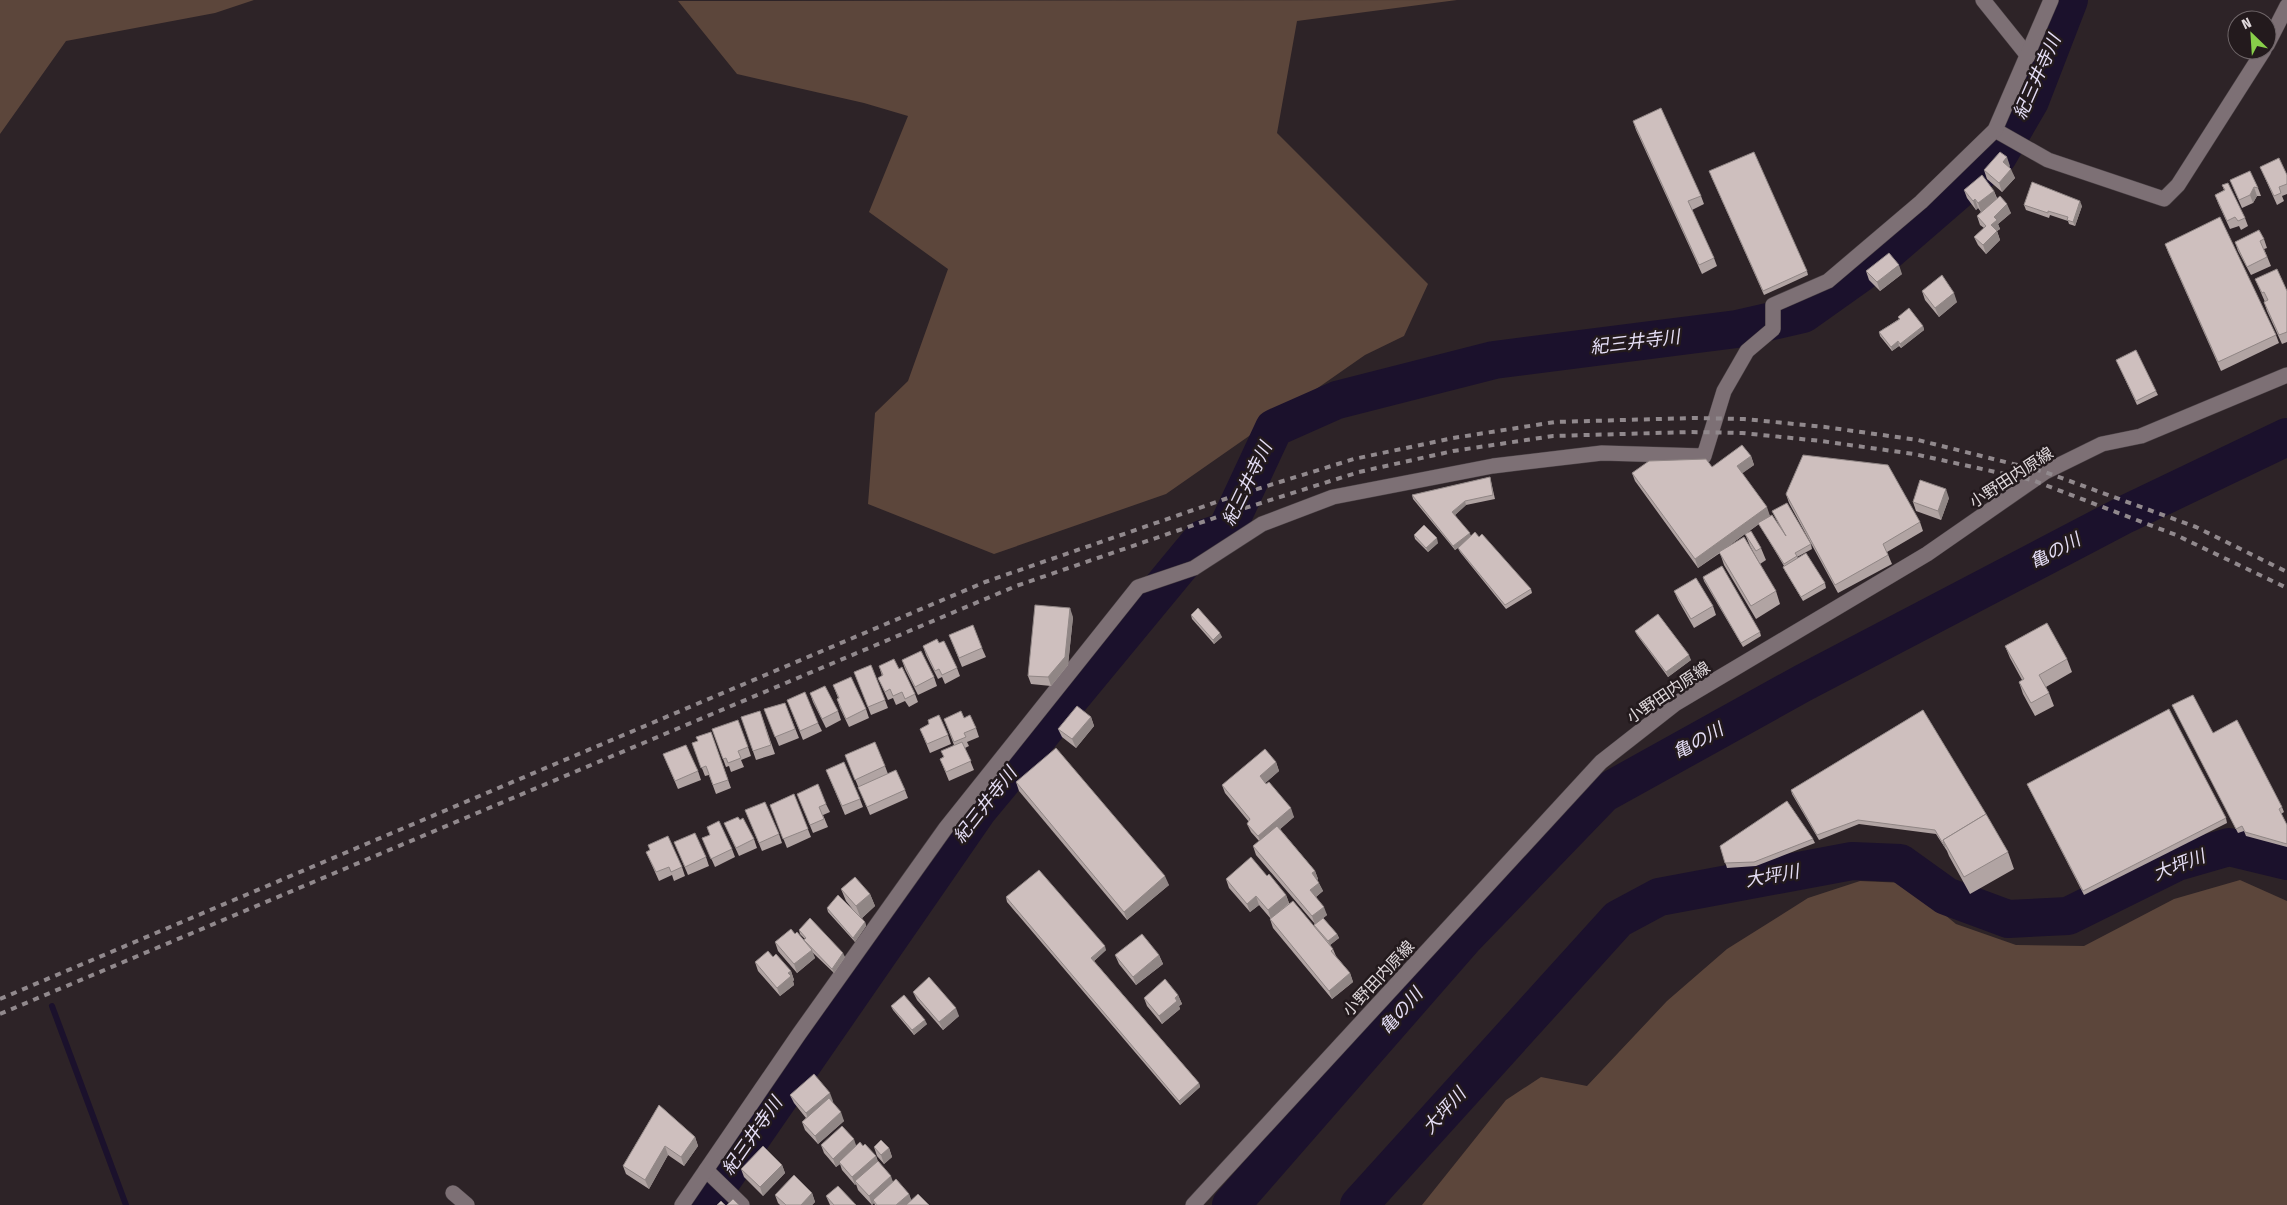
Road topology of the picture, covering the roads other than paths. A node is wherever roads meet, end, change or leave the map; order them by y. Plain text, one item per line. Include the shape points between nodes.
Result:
1 (1982, 0) edge
2 (2051, 0) edge
3 (2287, 6) edge
4 (2277, 26) edge
5 (2028, 56) junction
6 (2258, 60) edge
7 (1995, 130) junction
8 (2287, 375) edge
9 (711, 1175) junction
10 (453, 1193) dead end
11 (467, 1205) edge
12 (682, 1205) edge
13 (742, 1205) edge
14 (1193, 1205) edge

1 - 5 street
2 - 5 street
3 - 4 street
5 - 7 street
6 - 7 street via 2178,185 2164,199 2048,160
7 - 9 street via 1921,202 1828,280 1773,305 1773,321 1747,351 1724,391 1704,456 1602,453 1493,466 1333,497 1262,524 1194,568 1138,587 950,822 799,1034
8 - 14 street, 小野田内原線 via 2141,436 2102,444 2045,472 1927,554 1676,704 1601,762
9 - 12 street
9 - 13 street
10 - 11 street

